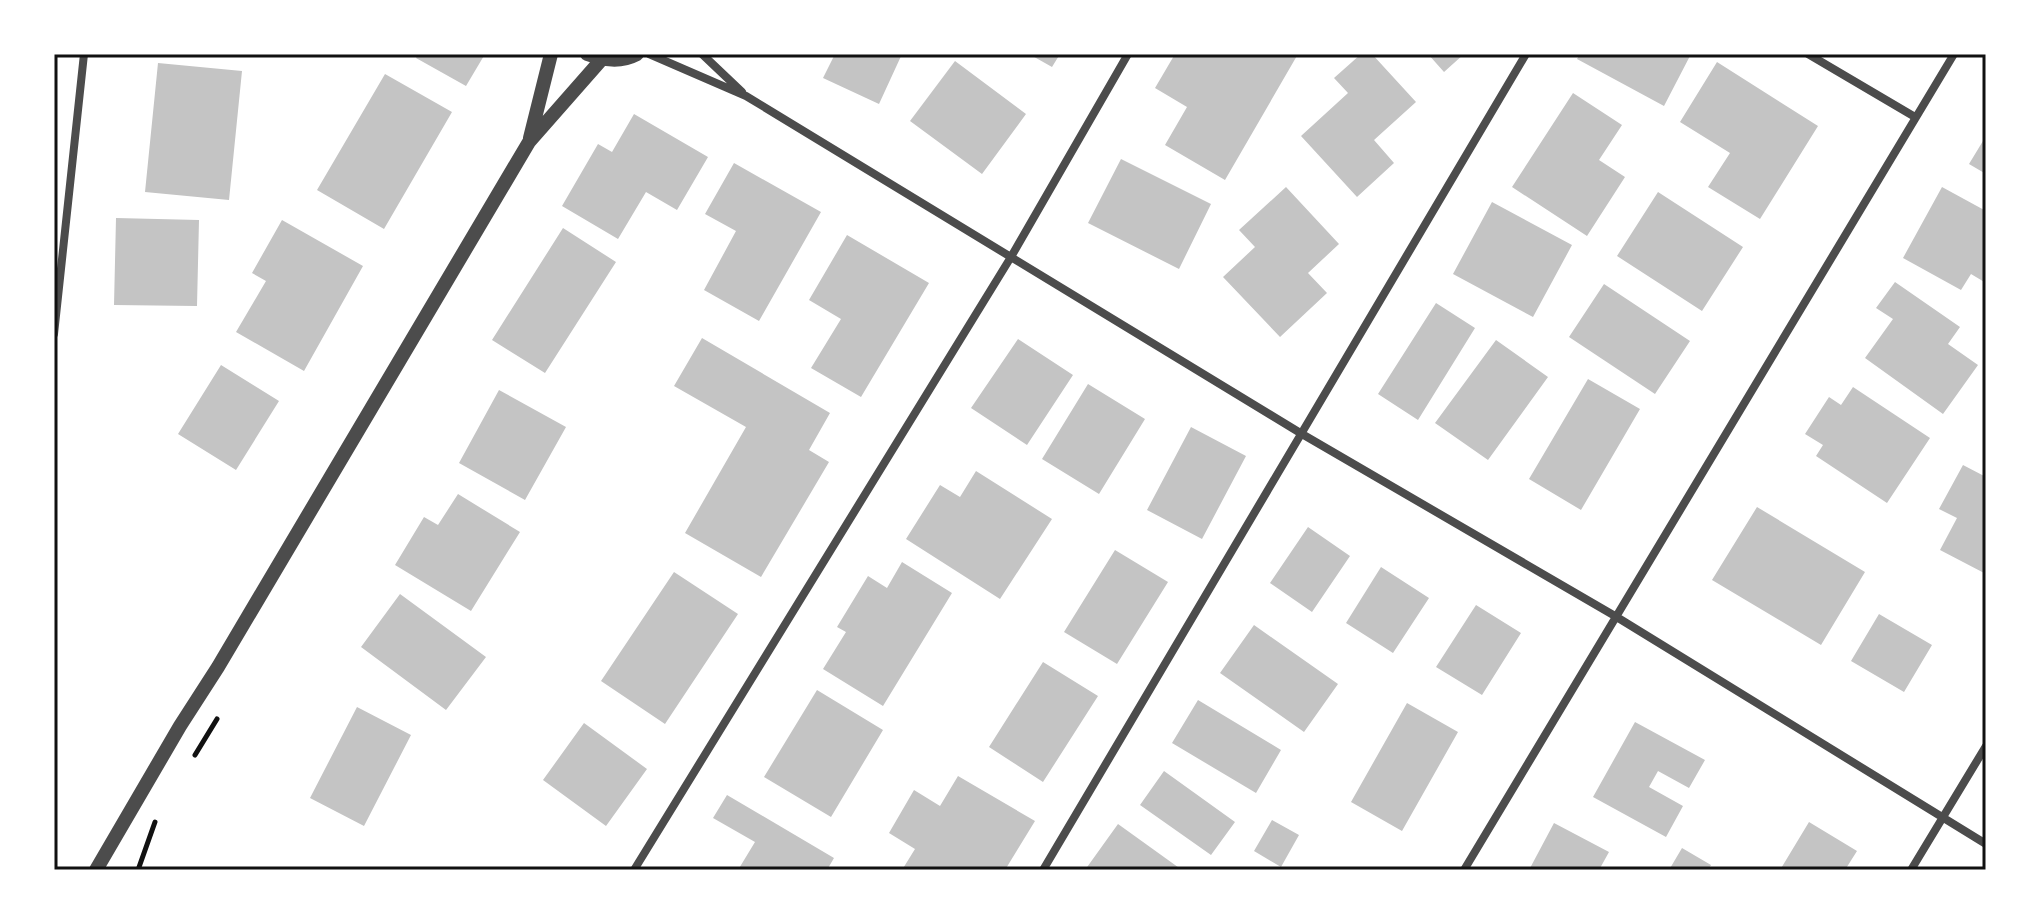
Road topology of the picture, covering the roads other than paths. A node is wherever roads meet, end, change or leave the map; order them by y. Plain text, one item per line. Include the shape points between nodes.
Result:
1 (84, 54) edge
2 (551, 54) edge
3 (587, 54) edge
4 (637, 54) edge
5 (649, 54) edge
6 (702, 54) edge
7 (1128, 54) edge
8 (1526, 54) edge
9 (1808, 54) edge
10 (1954, 54) edge
11 (602, 59) junction
12 (746, 96) junction
13 (1915, 117) junction
14 (529, 142) junction
15 (1011, 257) junction
16 (54, 334) edge
17 (1302, 434) junction
18 (1615, 616) junction
19 (1986, 746) edge
20 (1943, 817) junction
21 (1986, 844) edge
22 (96, 870) edge
23 (634, 870) edge
24 (1043, 870) edge
25 (1464, 870) edge
26 (1911, 870) edge

1 - 16 street
2 - 14 street
3 - 11 street
4 - 11 street
5 - 12 street
6 - 12 street
7 - 15 street
8 - 17 street
9 - 13 street
10 - 13 street
11 - 14 street
12 - 15 street
13 - 18 street
14 - 22 street
15 - 17 street
15 - 23 street
17 - 18 street
17 - 24 street
18 - 20 street
18 - 25 street
19 - 20 street
20 - 21 street
20 - 26 street

